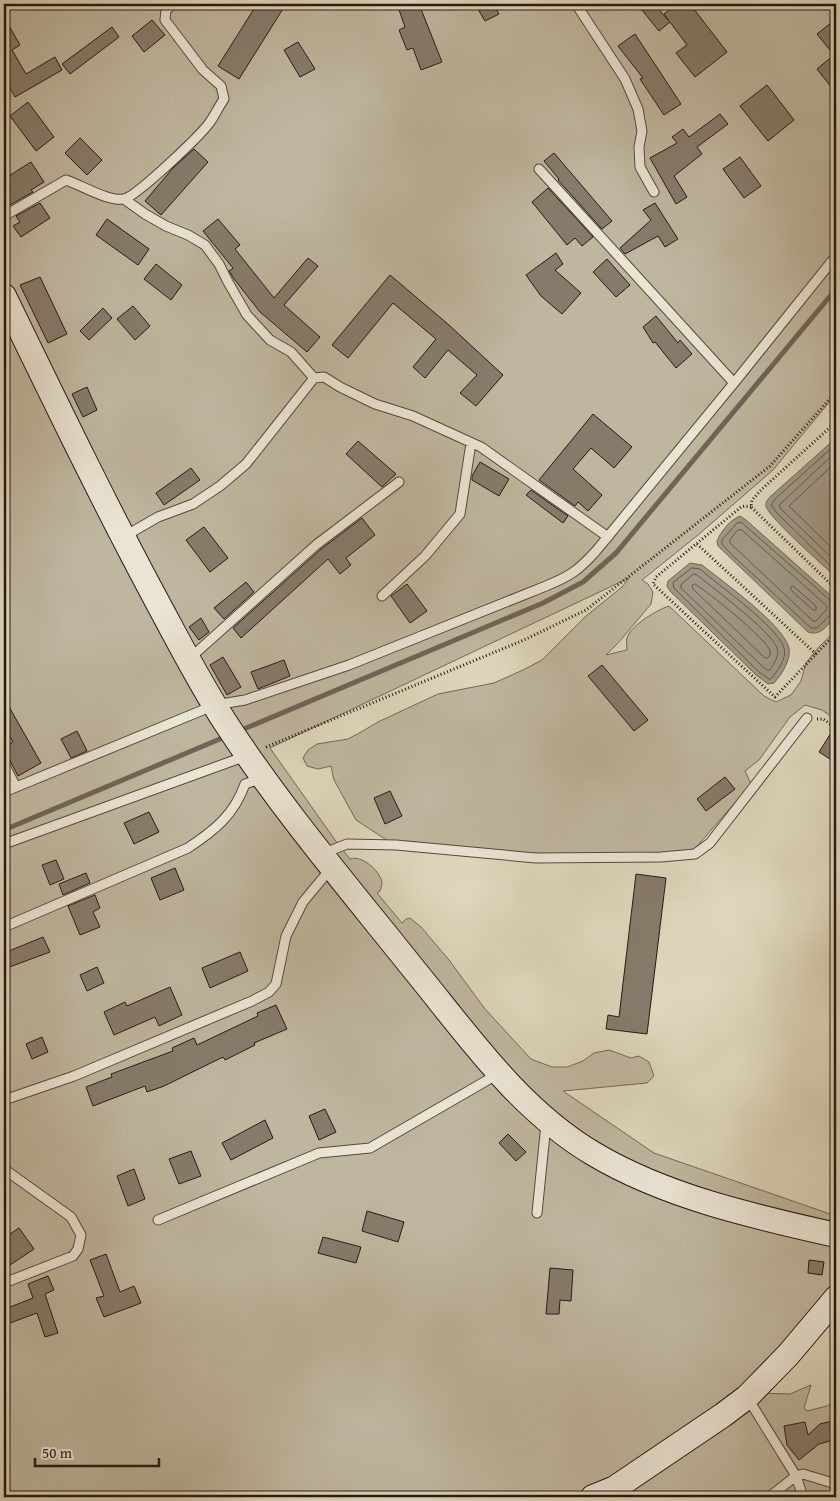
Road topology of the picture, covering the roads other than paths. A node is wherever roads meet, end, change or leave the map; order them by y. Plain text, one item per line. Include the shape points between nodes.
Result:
1 (173, 4) edge
2 (576, 4) edge
3 (539, 169) dead end
4 (654, 192) dead end
5 (124, 199) junction
6 (4, 216) edge
7 (836, 256) edge
8 (4, 296) edge
9 (314, 378) junction
10 (734, 383) junction
11 (471, 443) junction
12 (399, 482) dead end
13 (608, 537) junction
14 (122, 538) junction
15 (382, 596) dead end
16 (188, 659) junction
17 (220, 713) junction
18 (807, 718) road end
19 (244, 750) junction
20 (4, 764) edge
21 (263, 778) junction
22 (16, 787) junction
23 (4, 792) edge
24 (4, 844) edge
25 (327, 860) junction
26 (4, 927) edge
27 (498, 1073) junction
28 (4, 1100) edge
29 (546, 1121) junction
30 (4, 1169) edge
31 (538, 1213) dead end
32 (158, 1220) dead end
33 (836, 1235) edge
34 (4, 1283) edge
35 (836, 1298) edge
36 (747, 1397) junction
37 (796, 1476) junction
38 (836, 1484) edge
39 (592, 1497) edge
40 (769, 1497) edge
41 (803, 1497) edge

1 - 5 lane via 166,10 165,20 203,70 221,86 224,98 210,123 153,178
2 - 4 lane via 625,79 638,109 642,131 640,167
3 - 10 lane
5 - 6 lane via 111,198 66,180
5 - 9 lane via 166,226 205,245 247,315 270,340 291,352
7 - 10 lane
8 - 14 main road
9 - 11 lane via 324,377 375,404 413,416
9 - 14 lane via 246,464 220,486 193,504 158,517
10 - 13 lane
11 - 13 lane
11 - 15 lane via 460,514 420,561
12 - 16 lane via 316,545
13 - 17 lane via 571,576 349,665 244,700
14 - 16 main road
16 - 17 main road
17 - 19 main road
17 - 22 lane
18 - 25 lane via 710,843 695,854 536,858 347,844
19 - 21 main road
19 - 24 lane
20 - 22 lane
21 - 25 main road
21 - 26 lane via 245,784 239,801 223,822 188,848
22 - 23 lane
25 - 27 main road
25 - 28 lane via 286,936 276,984 269,992 74,1076
27 - 29 main road
27 - 32 lane via 370,1148 319,1153
29 - 31 lane
29 - 33 main road via 594,1154 657,1186 769,1220
30 - 34 lane via 71,1217 81,1235 73,1256
35 - 36 main road
36 - 37 lane
36 - 39 main road via 615,1488
37 - 38 lane via 803,1474
37 - 40 lane
37 - 41 lane

